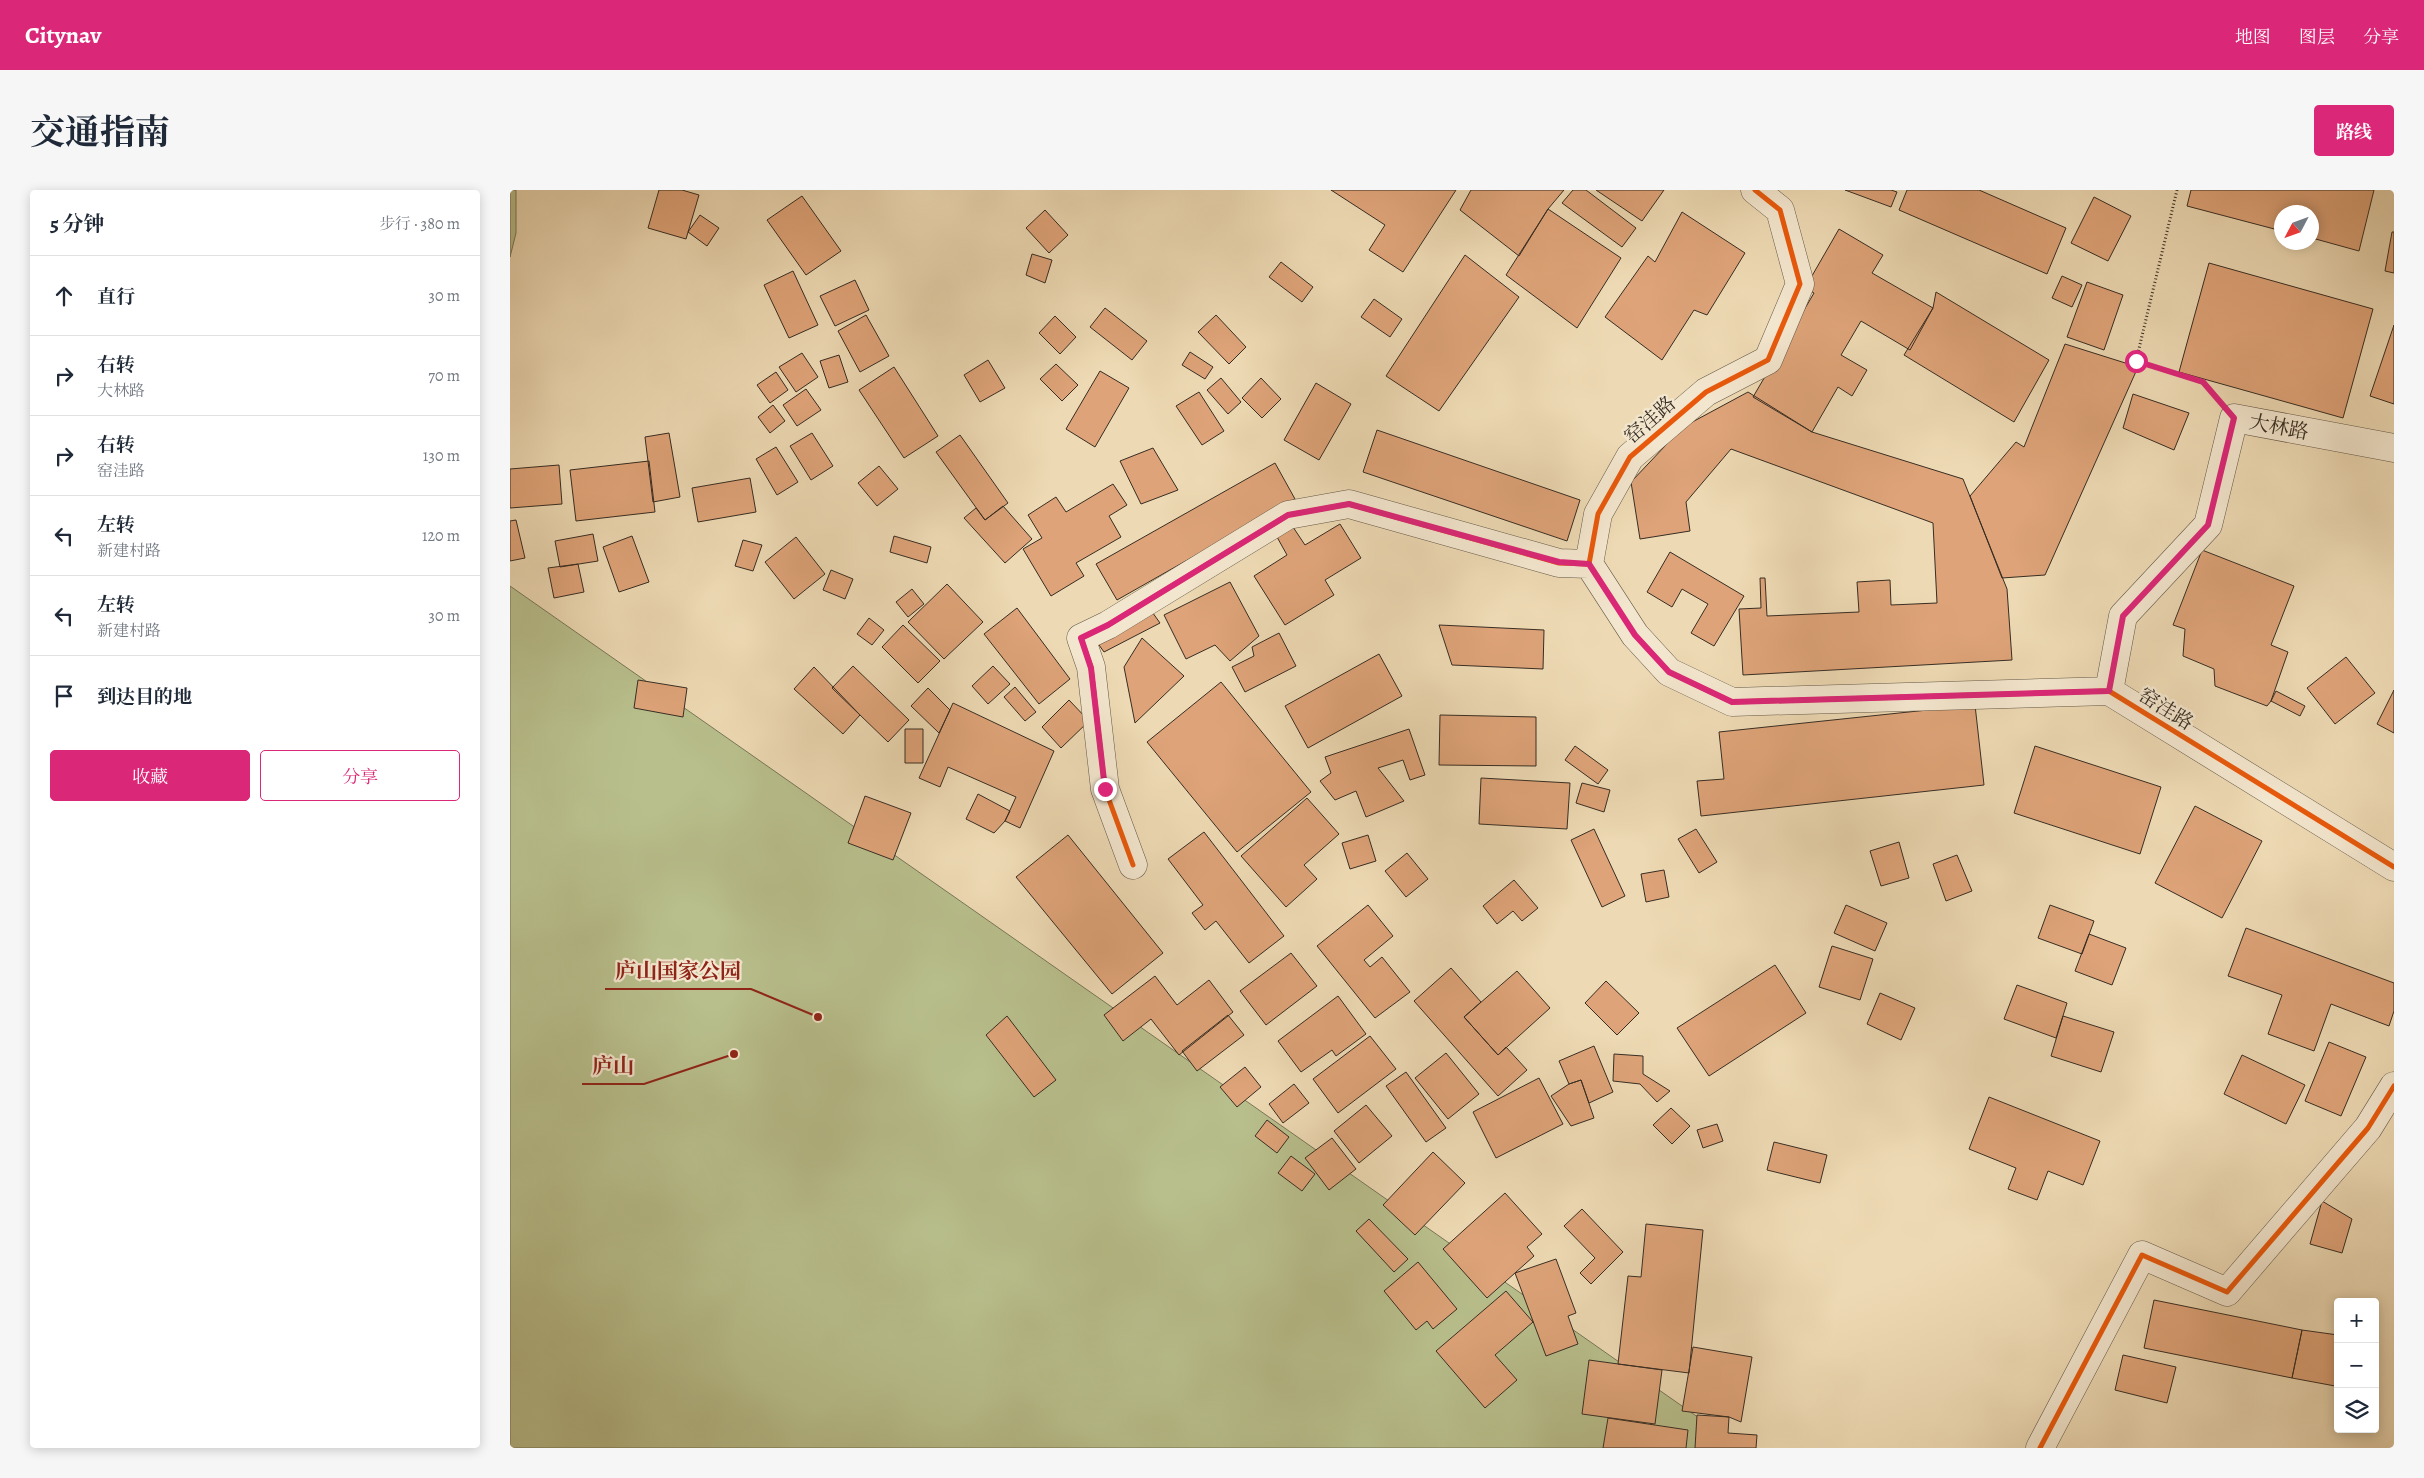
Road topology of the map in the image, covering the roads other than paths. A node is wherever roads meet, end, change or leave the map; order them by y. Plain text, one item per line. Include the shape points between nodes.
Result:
1 (1755, 190) edge
2 (2394, 448) edge
3 (1589, 564) junction
4 (2109, 691) junction
5 (1133, 865) dead end
6 (2394, 868) edge
7 (2394, 1086) edge
8 (2040, 1448) edge

1 - 3 street, 窑洼路 via 1780,210 1800,284 1768,360 1706,392 1630,457 1598,514
2 - 4 street, 大林路 via 2234,418 2208,525 2123,616
3 - 4 street, 窑洼路 via 1635,635 1669,672 1732,702
3 - 5 street via 1559,562 1349,504 1288,515 1108,625 1081,638 1091,668 1105,789
4 - 6 street, 窑洼路
7 - 8 street via 2368,1128 2226,1292 2142,1255

